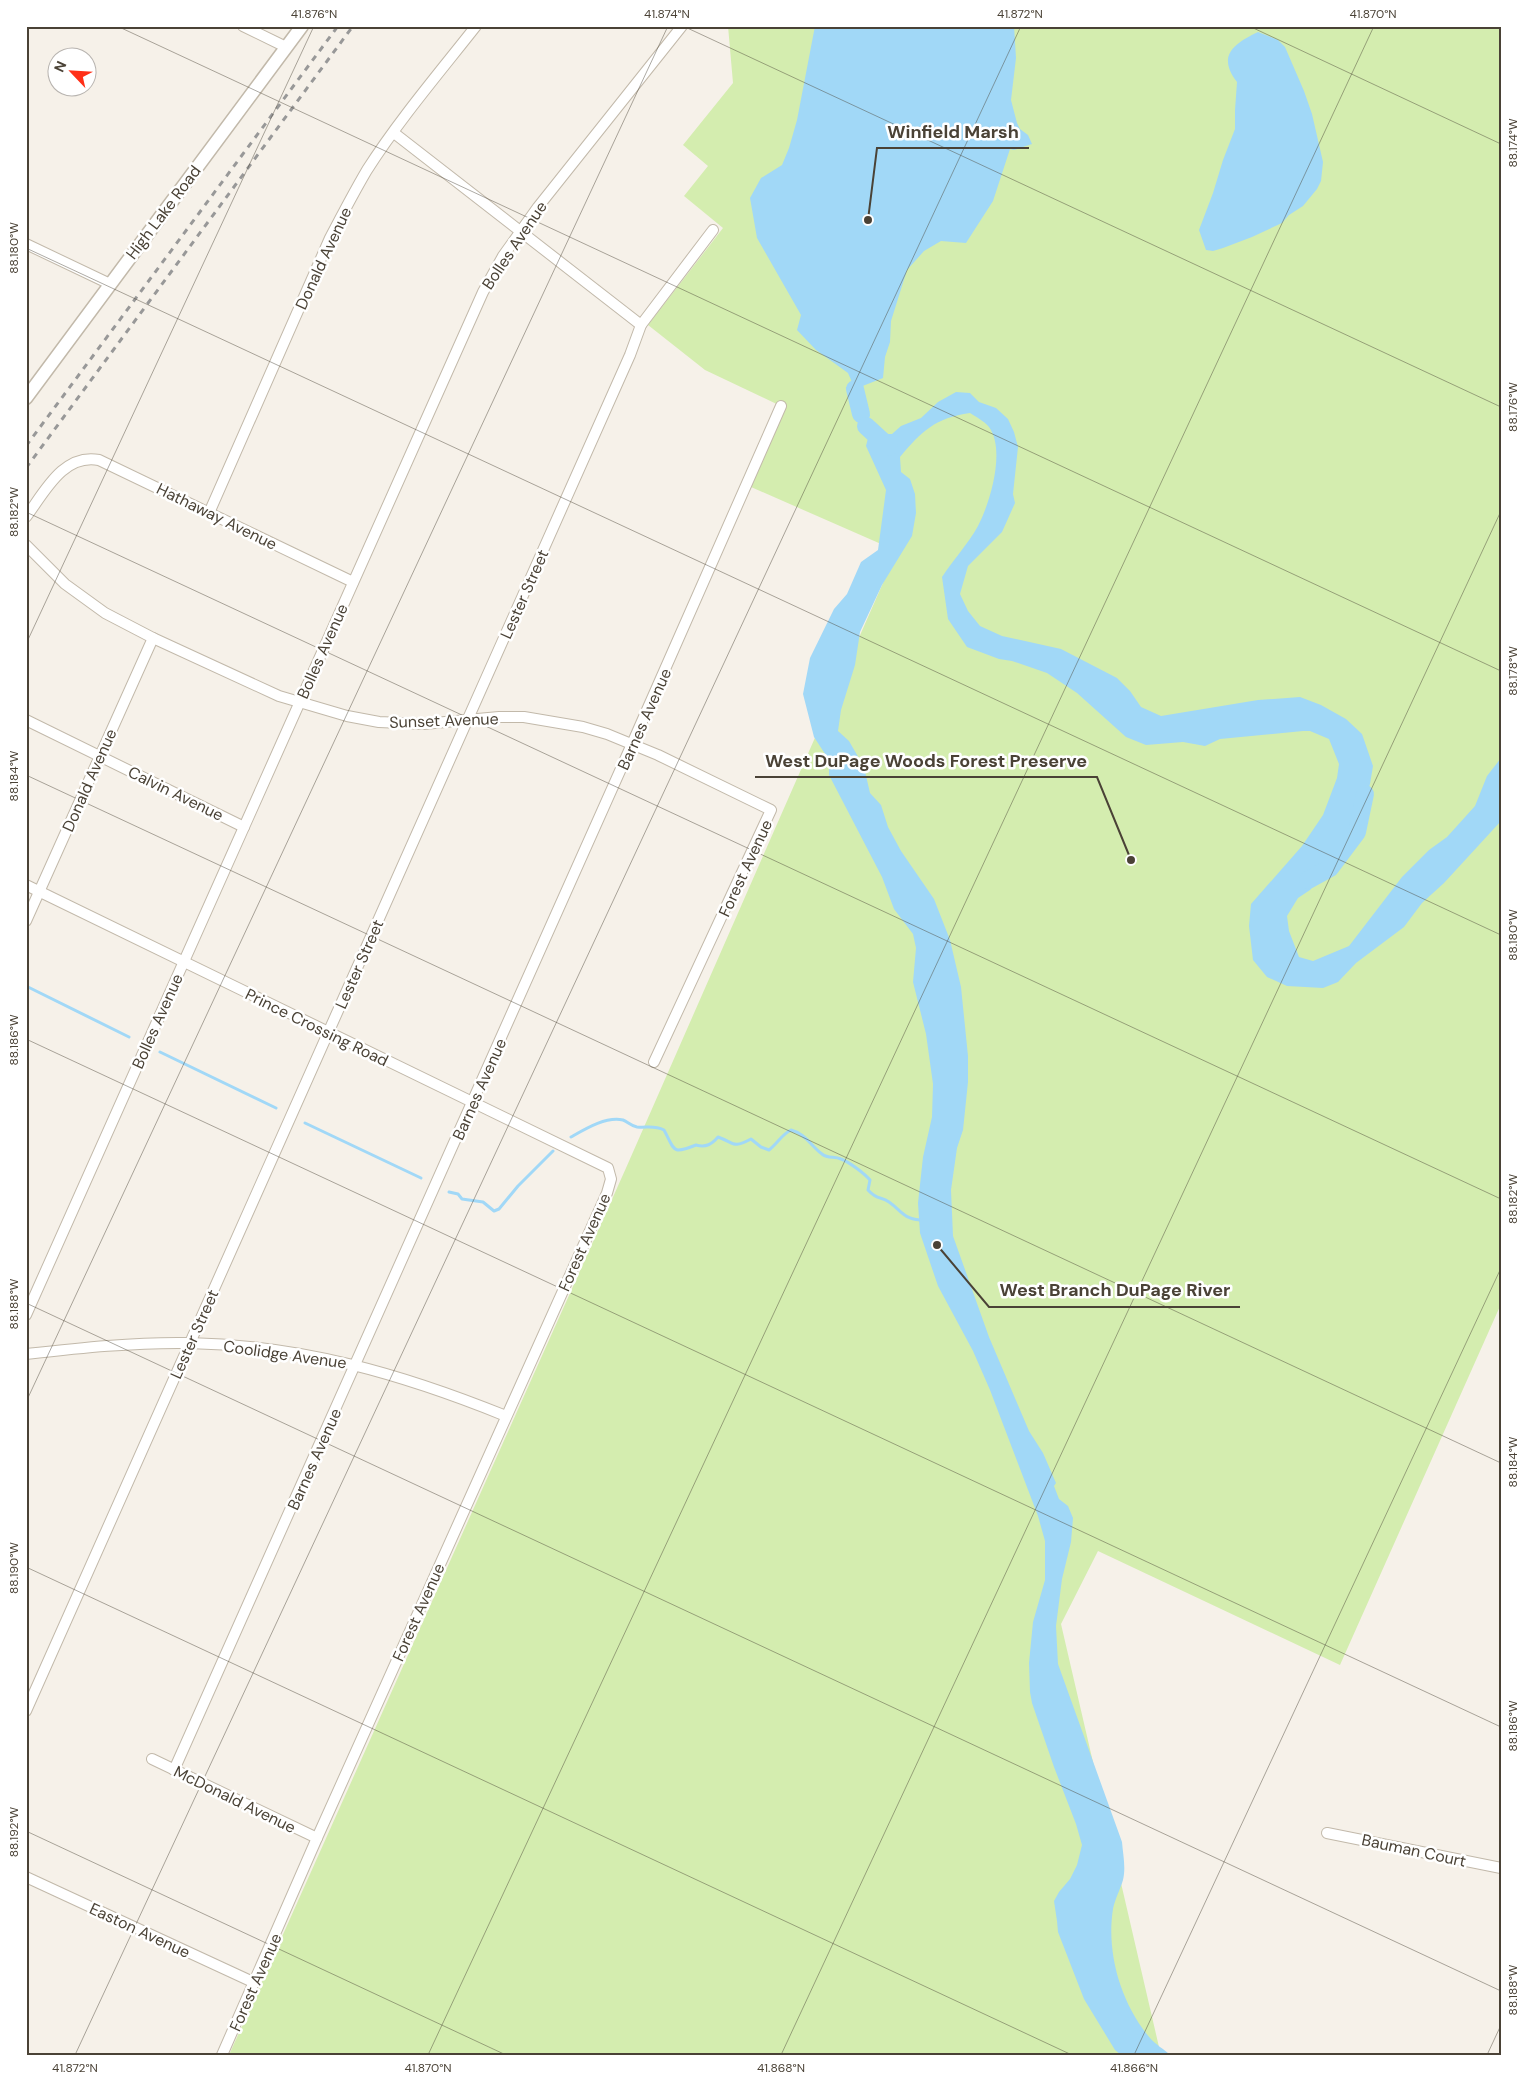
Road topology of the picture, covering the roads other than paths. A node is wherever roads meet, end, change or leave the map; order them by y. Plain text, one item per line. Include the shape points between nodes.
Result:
1 (242, 26) edge
2 (302, 26) edge
3 (476, 26) edge
4 (682, 26) edge
5 (286, 47) junction
6 (394, 133) junction
7 (713, 230) dead end
8 (521, 232) junction
9 (26, 244) edge
10 (110, 284) junction
11 (641, 324) junction
12 (26, 398) edge
13 (781, 406) dead end
14 (209, 513) junction
15 (26, 517) edge
16 (26, 545) edge
17 (353, 582) junction
18 (153, 638) junction
19 (300, 702) junction
20 (26, 720) edge
21 (468, 720) junction
22 (632, 744) junction
23 (100, 756) junction
24 (771, 810) joint
25 (244, 827) junction
26 (26, 885) edge
27 (40, 891) junction
28 (26, 921) edge
29 (184, 962) junction
30 (329, 1032) junction
31 (654, 1062) dead end
32 (473, 1102) junction
33 (608, 1168) joint
34 (26, 1315) edge
35 (190, 1343) junction
36 (26, 1354) edge
37 (356, 1364) junction
38 (506, 1416) junction
39 (26, 1711) edge
40 (152, 1759) dead end
41 (174, 1770) junction
42 (1327, 1832) dead end
43 (317, 1838) junction
44 (1501, 1868) edge
45 (26, 1877) edge
46 (254, 1983) junction
47 (222, 2055) edge

1 - 5 street
2 - 5 street, High Lake Road
3 - 6 street, Donald Avenue
4 - 8 street, Bolles Avenue
5 - 10 street, High Lake Road
6 - 8 street
6 - 14 street, Donald Avenue via 368,168 330,238
7 - 11 street, Lester Street
8 - 11 street
8 - 17 street, Bolles Avenue via 483,292
9 - 10 street
10 - 12 street, High Lake Road
11 - 21 street, Lester Street
13 - 22 street, Barnes Avenue
14 - 15 street, Hathaway Avenue via 108,463 89,458 80,459 58,474
14 - 17 street, Hathaway Avenue
16 - 18 street, Sunset Avenue via 84,600
17 - 19 street, Bolles Avenue
18 - 19 street, Sunset Avenue via 257,687
18 - 23 street, Donald Avenue
19 - 21 street, Sunset Avenue via 379,722 416,724
19 - 25 street, Bolles Avenue
20 - 23 street, Calvin Avenue
21 - 22 street, Sunset Avenue via 499,717 555,721
21 - 30 street, Lester Street
22 - 24 street, Sunset Avenue
22 - 32 street, Barnes Avenue
23 - 25 street, Calvin Avenue
23 - 27 street, Donald Avenue
24 - 31 street, Forest Avenue
25 - 29 street, Bolles Avenue
26 - 27 street, Prince Crossing Road
27 - 28 street, Donald Avenue
27 - 29 street, Prince Crossing Road
29 - 30 street, Prince Crossing Road
29 - 34 street, Bolles Avenue
30 - 32 street, Prince Crossing Road
30 - 35 street, Lester Street
32 - 33 street, Prince Crossing Road
32 - 37 street, Barnes Avenue
33 - 38 street, Forest Avenue via 611,1179 607,1193
35 - 36 street, Coolidge Avenue via 101,1346
35 - 37 street, Coolidge Avenue via 274,1350
35 - 39 street, Lester Street
37 - 38 street, Coolidge Avenue via 433,1388
37 - 41 street, Barnes Avenue
38 - 43 street, Forest Avenue
40 - 41 street, McDonald Avenue
41 - 43 street, McDonald Avenue
42 - 44 street, Bauman Court
43 - 46 street, Forest Avenue
45 - 46 street, Easton Avenue
46 - 47 street, Forest Avenue

